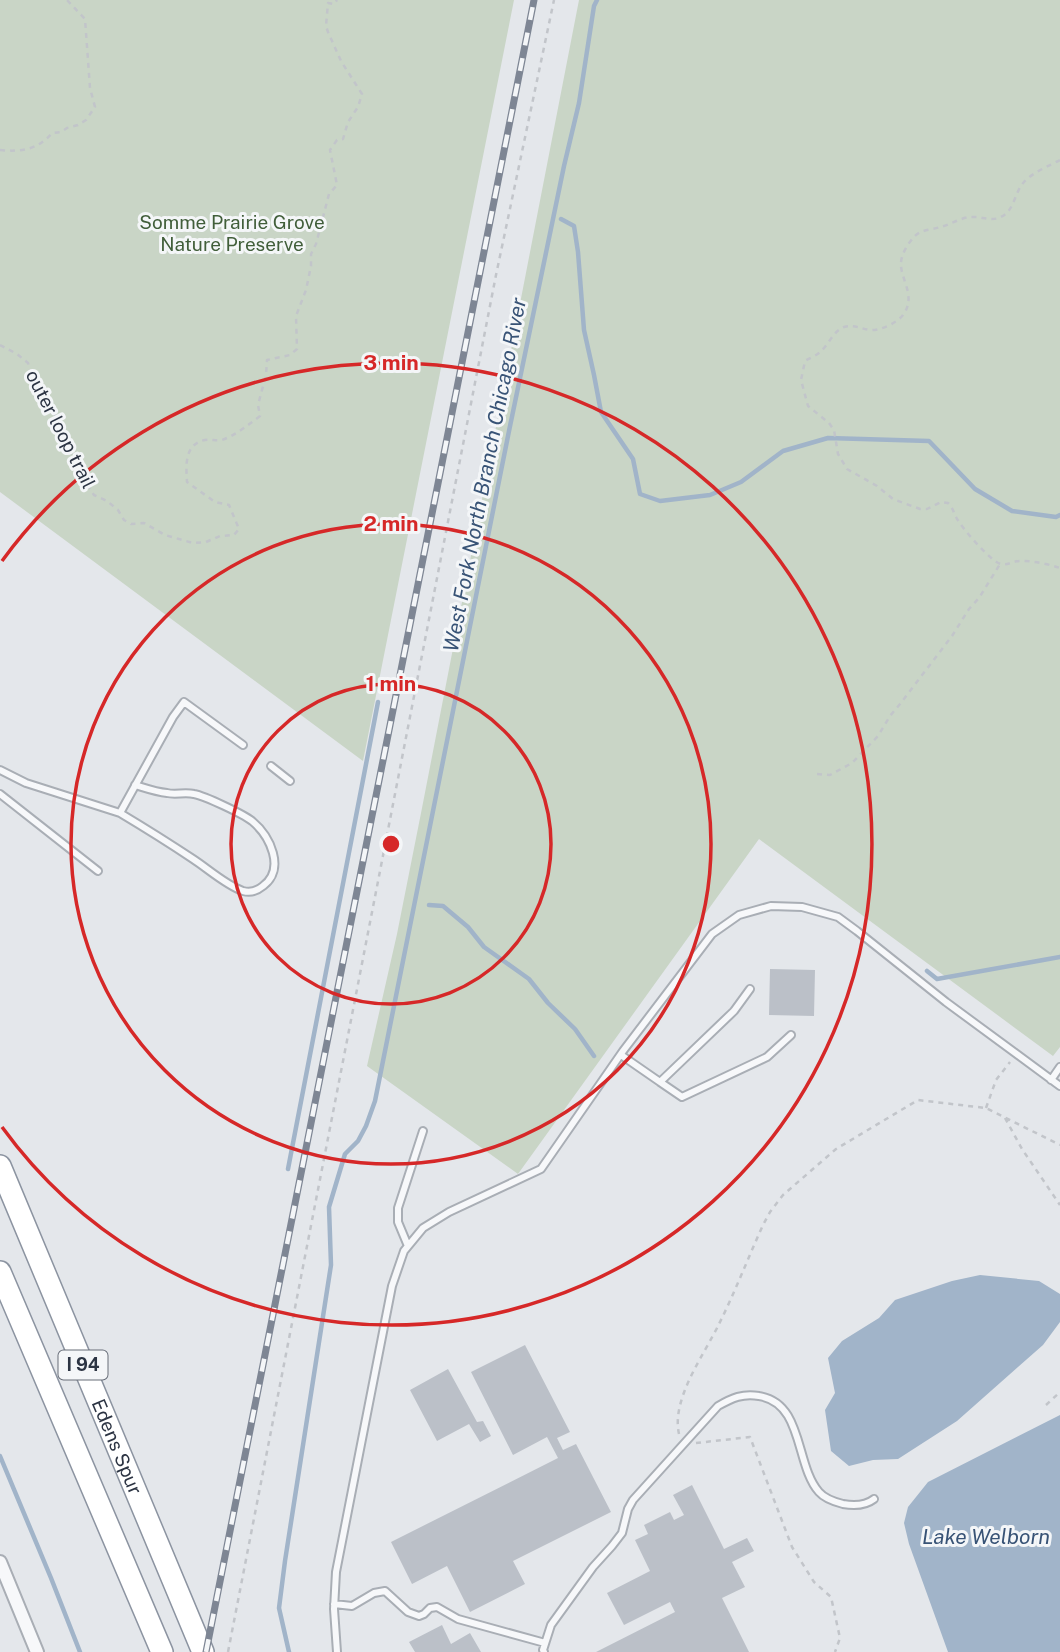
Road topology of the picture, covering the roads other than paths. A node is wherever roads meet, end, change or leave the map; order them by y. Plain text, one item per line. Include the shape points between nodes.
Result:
1 (243, 745) dead end
2 (271, 766) dead end
3 (0, 769) edge
4 (290, 781) dead end
5 (135, 785) junction
6 (0, 794) edge
7 (120, 813) junction
8 (98, 871) dead end
9 (750, 989) dead end
10 (791, 1035) dead end
11 (621, 1055) junction
12 (1060, 1067) edge
13 (1051, 1080) junction
14 (660, 1082) junction
15 (1060, 1086) edge
16 (423, 1131) dead end
17 (0, 1166) edge
18 (408, 1246) junction
19 (0, 1272) edge
20 (874, 1499) dead end
21 (0, 1562) edge
22 (334, 1604) junction
23 (545, 1643) junction
24 (37, 1652) edge
25 (162, 1652) edge
26 (203, 1652) edge
27 (337, 1652) edge
28 (544, 1652) edge

1 - 5 lane via 184,702
2 - 4 lane
3 - 7 lane via 26,783
5 - 7 lane
5 - 7 lane via 194,794 251,820 273,850 273,873 254,891 233,887
6 - 8 lane
9 - 14 lane via 734,1012
10 - 14 lane via 767,1057 682,1097
11 - 13 lane via 712,934 739,915 771,906 802,907 838,917 857,930
11 - 14 lane
11 - 18 lane via 541,1169 449,1212 423,1228
12 - 13 lane
13 - 15 lane
16 - 18 lane via 398,1208 398,1222
17 - 26 highway, Edens Spur / I 94
18 - 22 lane via 391,1286 338,1559
19 - 25 highway, Edens Spur / I 94
20 - 23 lane via 866,1505 826,1498 812,1480 790,1419 780,1406 768,1397 734,1397 718,1406 633,1500 622,1533 551,1625
21 - 24 street
22 - 23 lane via 352,1606 385,1591 419,1616 437,1607 458,1619
22 - 27 lane
23 - 28 lane

